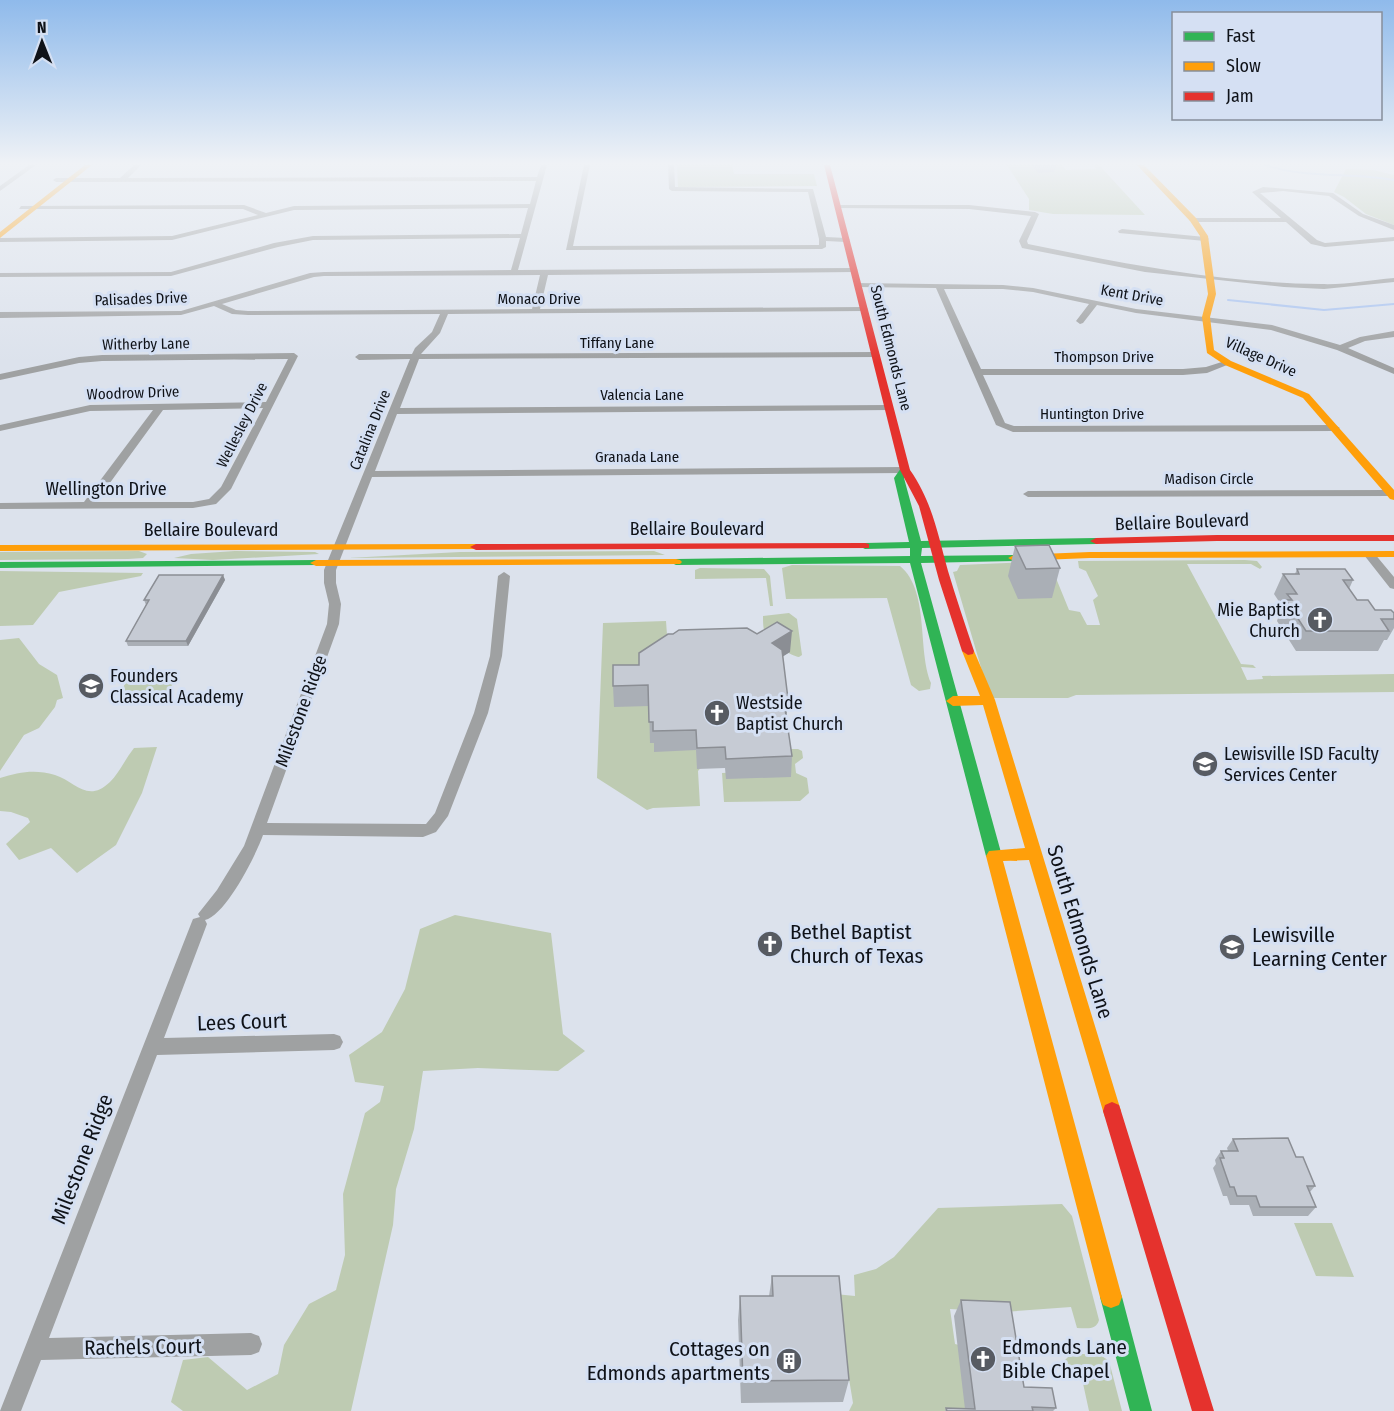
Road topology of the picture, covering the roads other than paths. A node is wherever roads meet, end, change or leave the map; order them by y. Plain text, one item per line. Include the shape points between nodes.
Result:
1 (196, 231) edge
2 (525, 231) edge
3 (573, 231) edge
4 (821, 231) edge
5 (844, 231) edge
6 (1028, 231) edge
7 (1122, 231) dead end
8 (1200, 231) edge
9 (1300, 231) edge
10 (524, 236) junction
11 (0, 238) edge
12 (1205, 239) junction
13 (1394, 239) edge
14 (823, 240) junction
15 (846, 240) junction
16 (854, 270) junction
17 (514, 272) junction
18 (545, 272) junction
19 (0, 275) edge
20 (1210, 278) junction
21 (1394, 280) edge
22 (858, 285) junction
23 (939, 286) junction
24 (1095, 302) junction
25 (216, 304) junction
26 (864, 309) junction
27 (445, 312) junction
28 (535, 312) junction
29 (0, 315) edge
30 (1206, 320) junction
31 (1080, 321) dead end
32 (1394, 334) edge
33 (1340, 348) junction
34 (876, 355) junction
35 (294, 356) joint
36 (359, 357) dead end
37 (416, 357) junction
38 (1227, 363) junction
39 (1394, 371) edge
40 (978, 372) junction
41 (0, 377) edge
42 (269, 405) junction
43 (160, 407) junction
44 (890, 408) junction
45 (394, 411) junction
46 (0, 428) edge
47 (1335, 428) junction
48 (906, 470) junction
49 (369, 474) junction
50 (1028, 494) dead end
51 (1393, 495) edge
52 (212, 502) joint
53 (88, 505) junction
54 (0, 506) edge
55 (1357, 538) junction
56 (1394, 538) edge
57 (0, 548) edge
58 (169, 548) junction
59 (339, 548) junction
60 (916, 553) junction
61 (939, 553) junction
62 (680, 554) junction
63 (1394, 554) edge
64 (1370, 555) junction
65 (332, 564) junction
66 (0, 565) edge
67 (158, 565) junction
68 (504, 576) dead end
69 (1394, 585) edge
70 (953, 700) junction
71 (988, 700) junction
72 (257, 830) junction
73 (1035, 854) junction
74 (994, 855) junction
75 (334, 1042) dead end
76 (151, 1047) junction
77 (251, 1344) dead end
78 (34, 1349) junction
79 (10, 1411) edge
80 (1141, 1411) edge
81 (1203, 1411) edge

1 - 11 street via 164,239
2 - 10 street
3 - 14 street via 569,248 814,249 822,247
4 - 14 street
5 - 15 main road, South Edmonds Lane
6 - 20 street via 1025,246 1146,270
7 - 12 street
8 - 12 main road, Village Drive
9 - 13 street via 1325,245
10 - 17 street
10 - 19 street via 313,238 171,274
12 - 20 main road, Village Drive
14 - 15 street
15 - 16 main road, South Edmonds Lane
16 - 18 street, Palisades Drive
16 - 22 main road, South Edmonds Lane
17 - 18 street, Palisades Drive
17 - 25 street, Palisades Drive via 313,275
18 - 28 street
20 - 21 street via 1303,287
20 - 30 main road, Village Drive via 1212,297
22 - 23 street, Kent Drive
22 - 26 main road, South Edmonds Lane
23 - 24 street, Kent Drive via 1023,289
23 - 40 street, Huntington Drive
24 - 30 street, Kent Drive
24 - 31 street
25 - 27 street, Monaco Drive via 235,312
25 - 29 street, Palisades Drive via 181,313
26 - 28 street, Monaco Drive
26 - 34 main road, South Edmonds Lane
27 - 28 street, Monaco Drive
27 - 37 street, Catalina Drive via 436,333
30 - 33 street, Kent Drive via 1290,332
30 - 38 main road, Village Drive via 1208,348
32 - 33 street
33 - 39 street, Kent Drive
34 - 37 street, Tiffany Lane
34 - 44 main road, South Edmonds Lane
35 - 41 street, Witherby Lane via 102,358
35 - 42 street, Wellesley Drive
36 - 37 street, Tiffany Lane
37 - 45 street, Catalina Drive
38 - 40 street, Thompson Drive via 1183,372
38 - 47 main road, Village Drive via 1306,396
40 - 47 street, Huntington Drive via 997,420 1013,429
42 - 43 street, Woodrow Drive
42 - 52 street, Wellesley Drive via 226,489
43 - 46 street, Woodrow Drive via 90,408
43 - 53 street
44 - 45 street, Valencia Lane
44 - 48 main road, South Edmonds Lane
45 - 49 street, Catalina Drive
47 - 51 main road, Village Drive
48 - 49 street, Granada Lane
48 - 60 main road, South Edmonds Lane via 899,478
48 - 61 main road, South Edmonds Lane via 916,481
49 - 59 street, Catalina Drive
50 - 51 street, Madison Circle
52 - 53 street, Wellington Drive via 193,506
53 - 54 street, Wellington Drive
55 - 56 main road, Bellaire Boulevard
55 - 61 main road, Bellaire Boulevard via 1217,538
55 - 64 main road
57 - 58 main road, Bellaire Boulevard
58 - 59 main road, Bellaire Boulevard
58 - 67 main road
59 - 62 main road, Bellaire Boulevard
59 - 65 street, Catalina Drive
60 - 61 main road, Bellaire Boulevard
60 - 62 main road, Bellaire Boulevard
60 - 70 main road, South Edmonds Lane
61 - 64 main road, Bellaire Boulevard
61 - 71 main road, South Edmonds Lane via 968,652
62 - 65 main road, Bellaire Boulevard
63 - 64 main road, Bellaire Boulevard
64 - 69 street
65 - 67 main road, Bellaire Boulevard
65 - 72 street, Milestone Ridge via 333,624
66 - 67 main road, Bellaire Boulevard
68 - 72 street via 496,656 481,713 441,816 431,828
70 - 71 main road
70 - 74 main road, South Edmonds Lane
71 - 73 main road, South Edmonds Lane
72 - 76 street, Milestone Ridge via 228,886 202,919
73 - 74 main road
73 - 81 main road, South Edmonds Lane
74 - 80 main road, South Edmonds Lane
75 - 76 street, Lees Court
76 - 78 street, Milestone Ridge
77 - 78 street, Rachels Court
78 - 79 street, Milestone Ridge

